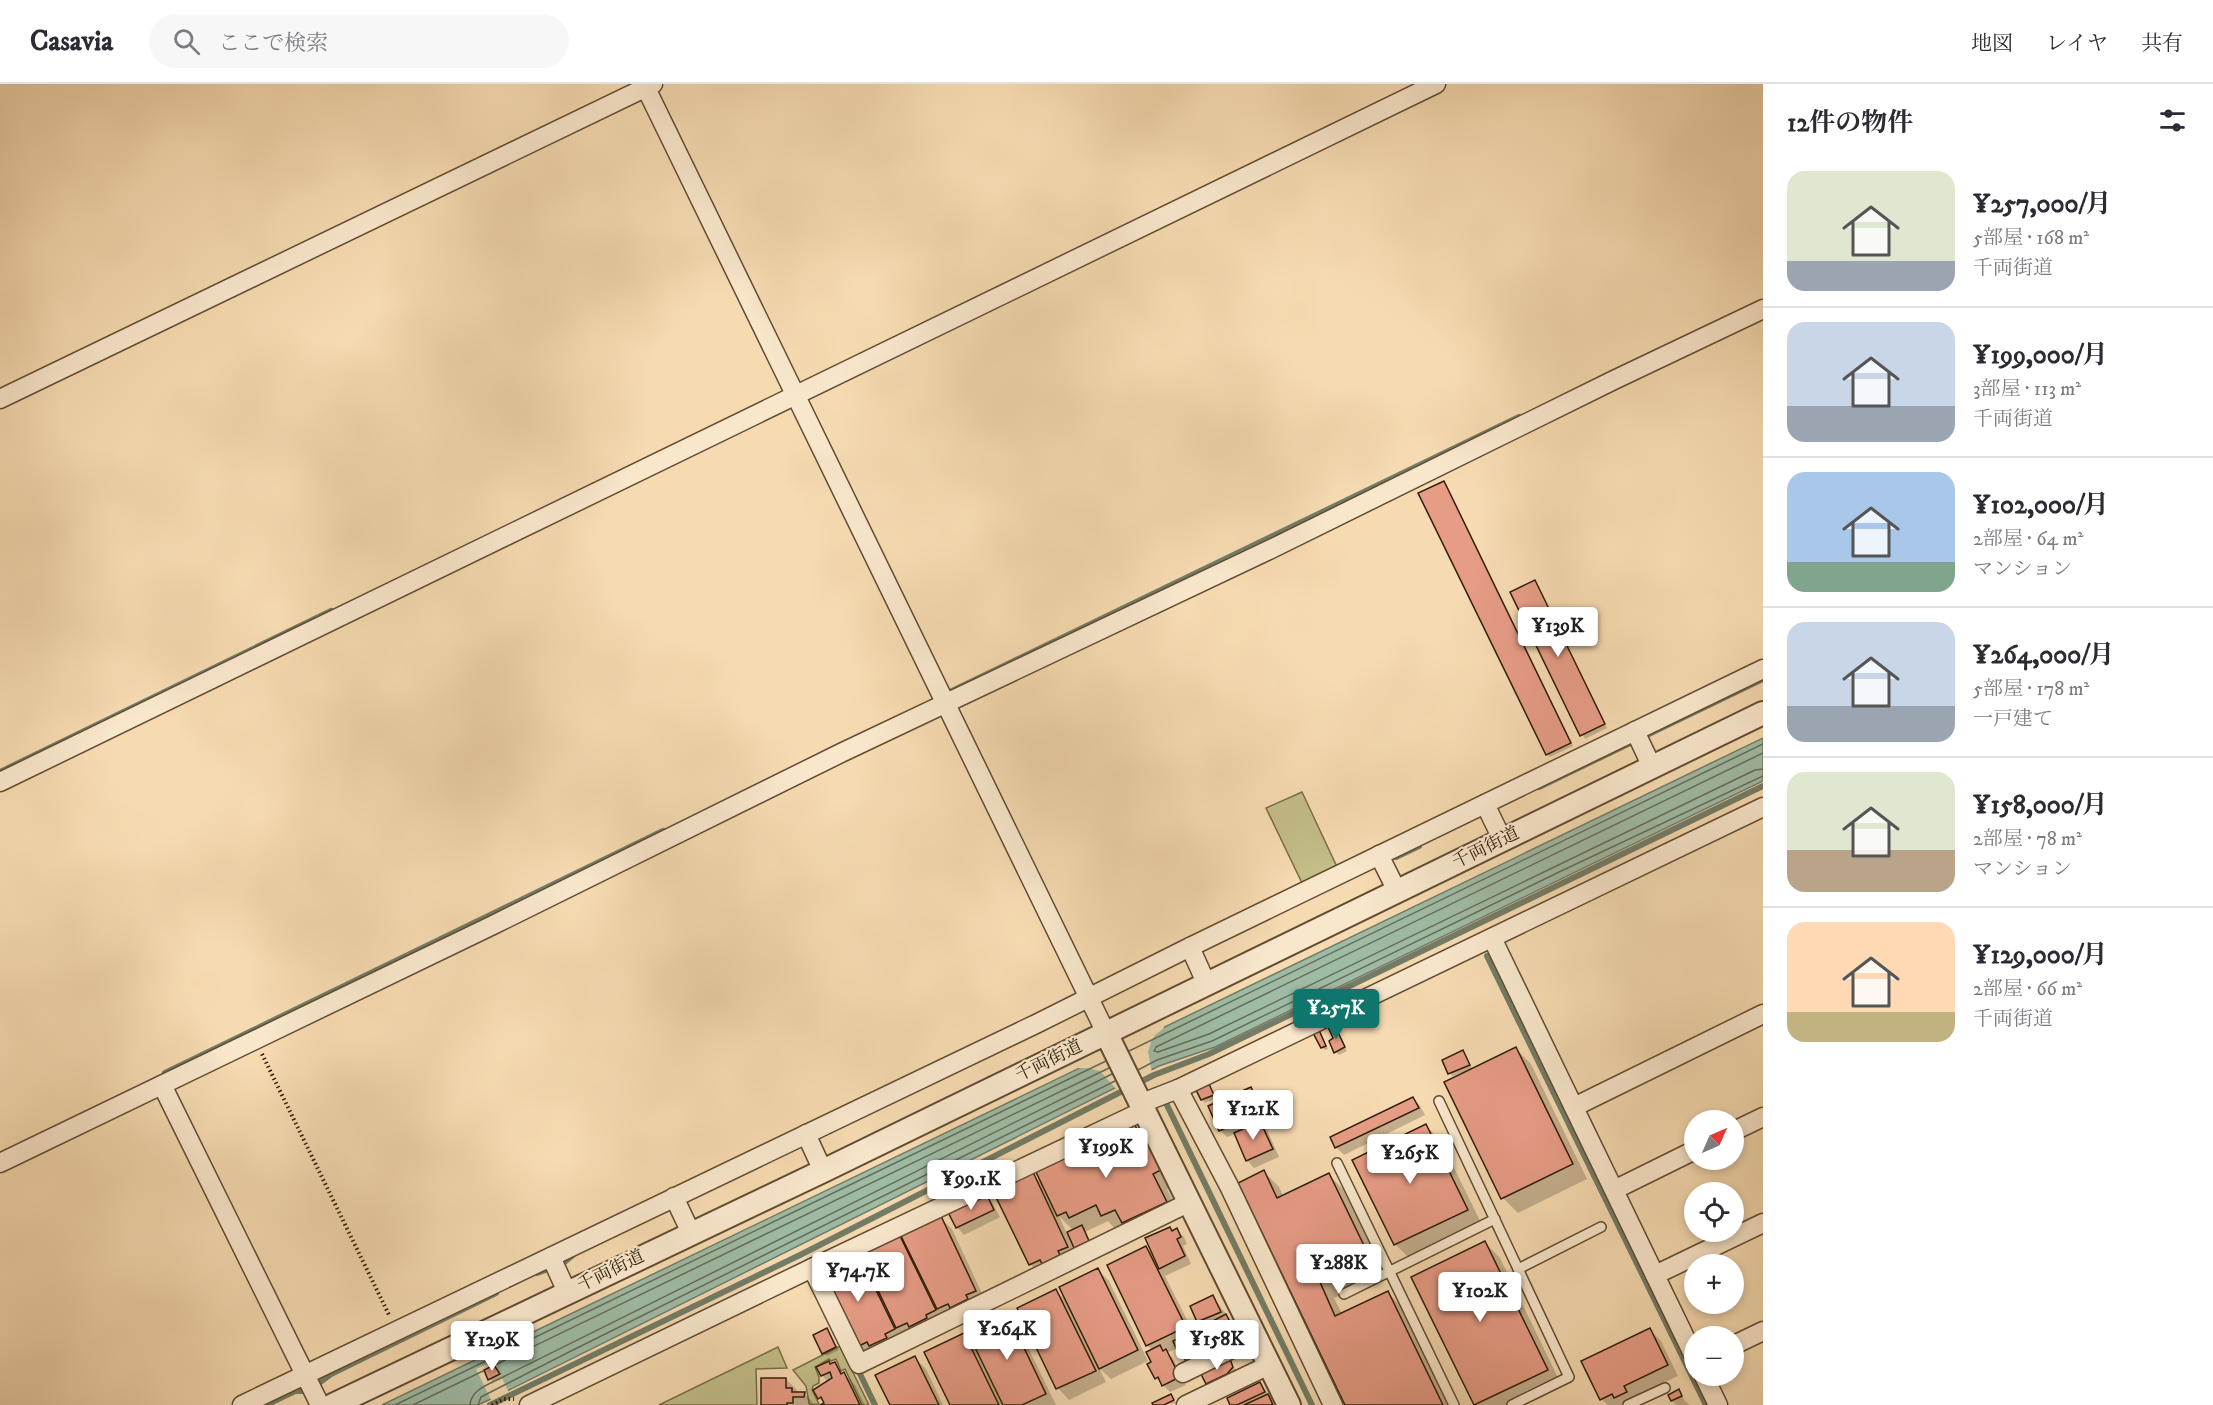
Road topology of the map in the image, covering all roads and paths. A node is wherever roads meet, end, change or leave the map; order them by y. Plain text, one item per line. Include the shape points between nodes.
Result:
1 (1436, 84) edge
2 (647, 85) edge
3 (1763, 309) edge
4 (794, 395) junction
5 (0, 399) edge
6 (1763, 669) edge
7 (942, 698) junction
8 (1763, 713) edge
9 (1638, 737) junction
10 (1652, 767) junction
11 (0, 782) edge
12 (1763, 807) edge
13 (1487, 809) junction
14 (1502, 839) junction
15 (1379, 855) junction
16 (1397, 891) junction
17 (1492, 938) junction
18 (1190, 947) junction
19 (1207, 984) junction
20 (1089, 998) junction
21 (1763, 1014) edge
22 (256, 1040) junction
23 (1110, 1041) junction
24 (162, 1085) junction
25 (1178, 1089) junction
26 (1141, 1101) junction
27 (1439, 1101) dead end
28 (1574, 1107) junction
29 (1763, 1117) edge
30 (1744, 1126) edge
31 (809, 1141) junction
32 (1684, 1155) edge
33 (0, 1163) edge
34 (1337, 1163) dead end
35 (823, 1171) junction
36 (1614, 1190) junction
37 (1190, 1202) junction
38 (677, 1204) junction
39 (1495, 1219) junction
40 (1763, 1222) edge
41 (1601, 1227) dead end
42 (691, 1233) junction
43 (554, 1264) junction
44 (812, 1268) junction
45 (1518, 1269) junction
46 (1390, 1271) junction
47 (1655, 1275) junction
48 (567, 1292) junction
49 (1344, 1294) dead end
50 (1763, 1331) edge
51 (397, 1332) junction
52 (1684, 1335) edge
53 (1256, 1337) junction
54 (1744, 1340) edge
55 (1269, 1365) junction
56 (1183, 1373) dead end
57 (1709, 1386) edge
58 (312, 1388) edge
59 (1665, 1388) dead end
60 (511, 1399) dead end
61 (242, 1405) edge
62 (333, 1405) edge
63 (492, 1405) edge
64 (529, 1405) edge
65 (1186, 1405) edge
66 (1289, 1405) edge
67 (1333, 1405) edge
68 (1454, 1405) edge
69 (1512, 1405) edge
70 (1628, 1405) edge
71 (1718, 1405) edge

1 - 4 street
2 - 4 street
2 - 5 street
3 - 7 street via 1269,550
4 - 7 street
4 - 11 street
6 - 9 street
7 - 20 street
7 - 22 street
8 - 10 street, 千両街道
9 - 10 street
9 - 13 street
10 - 14 street, 千両街道
12 - 17 street
13 - 14 street
13 - 15 street
14 - 16 street, 千両街道
15 - 16 street
15 - 18 street
16 - 19 street, 千両街道
17 - 25 street
17 - 28 street
18 - 19 street
18 - 20 street
19 - 23 street, 千両街道
20 - 23 street
20 - 31 street
21 - 28 street
22 - 24 street
22 - 51 path
23 - 26 street
23 - 35 street, 千両街道
24 - 33 street
24 - 58 street
25 - 26 street
25 - 67 street via 1229,1186
26 - 37 street
26 - 44 street
27 - 39 lane
28 - 36 street
29 - 30 street
31 - 35 street
31 - 38 street
32 - 36 street
34 - 46 lane
35 - 42 street, 千両街道
36 - 47 street
37 - 44 street via 859,1364
37 - 53 street
38 - 42 street
38 - 43 street
39 - 45 lane
39 - 46 lane
40 - 47 street
41 - 45 lane
42 - 48 street, 千両街道
43 - 48 street
43 - 51 street
44 - 64 street
45 - 69 lane via 1569,1377
46 - 49 lane
46 - 68 lane
47 - 52 street
48 - 62 street, 千両街道
50 - 54 street
51 - 58 street
53 - 55 street
53 - 56 street
55 - 65 street
55 - 66 street
57 - 71 street
58 - 61 street
59 - 70 lane
60 - 63 path

